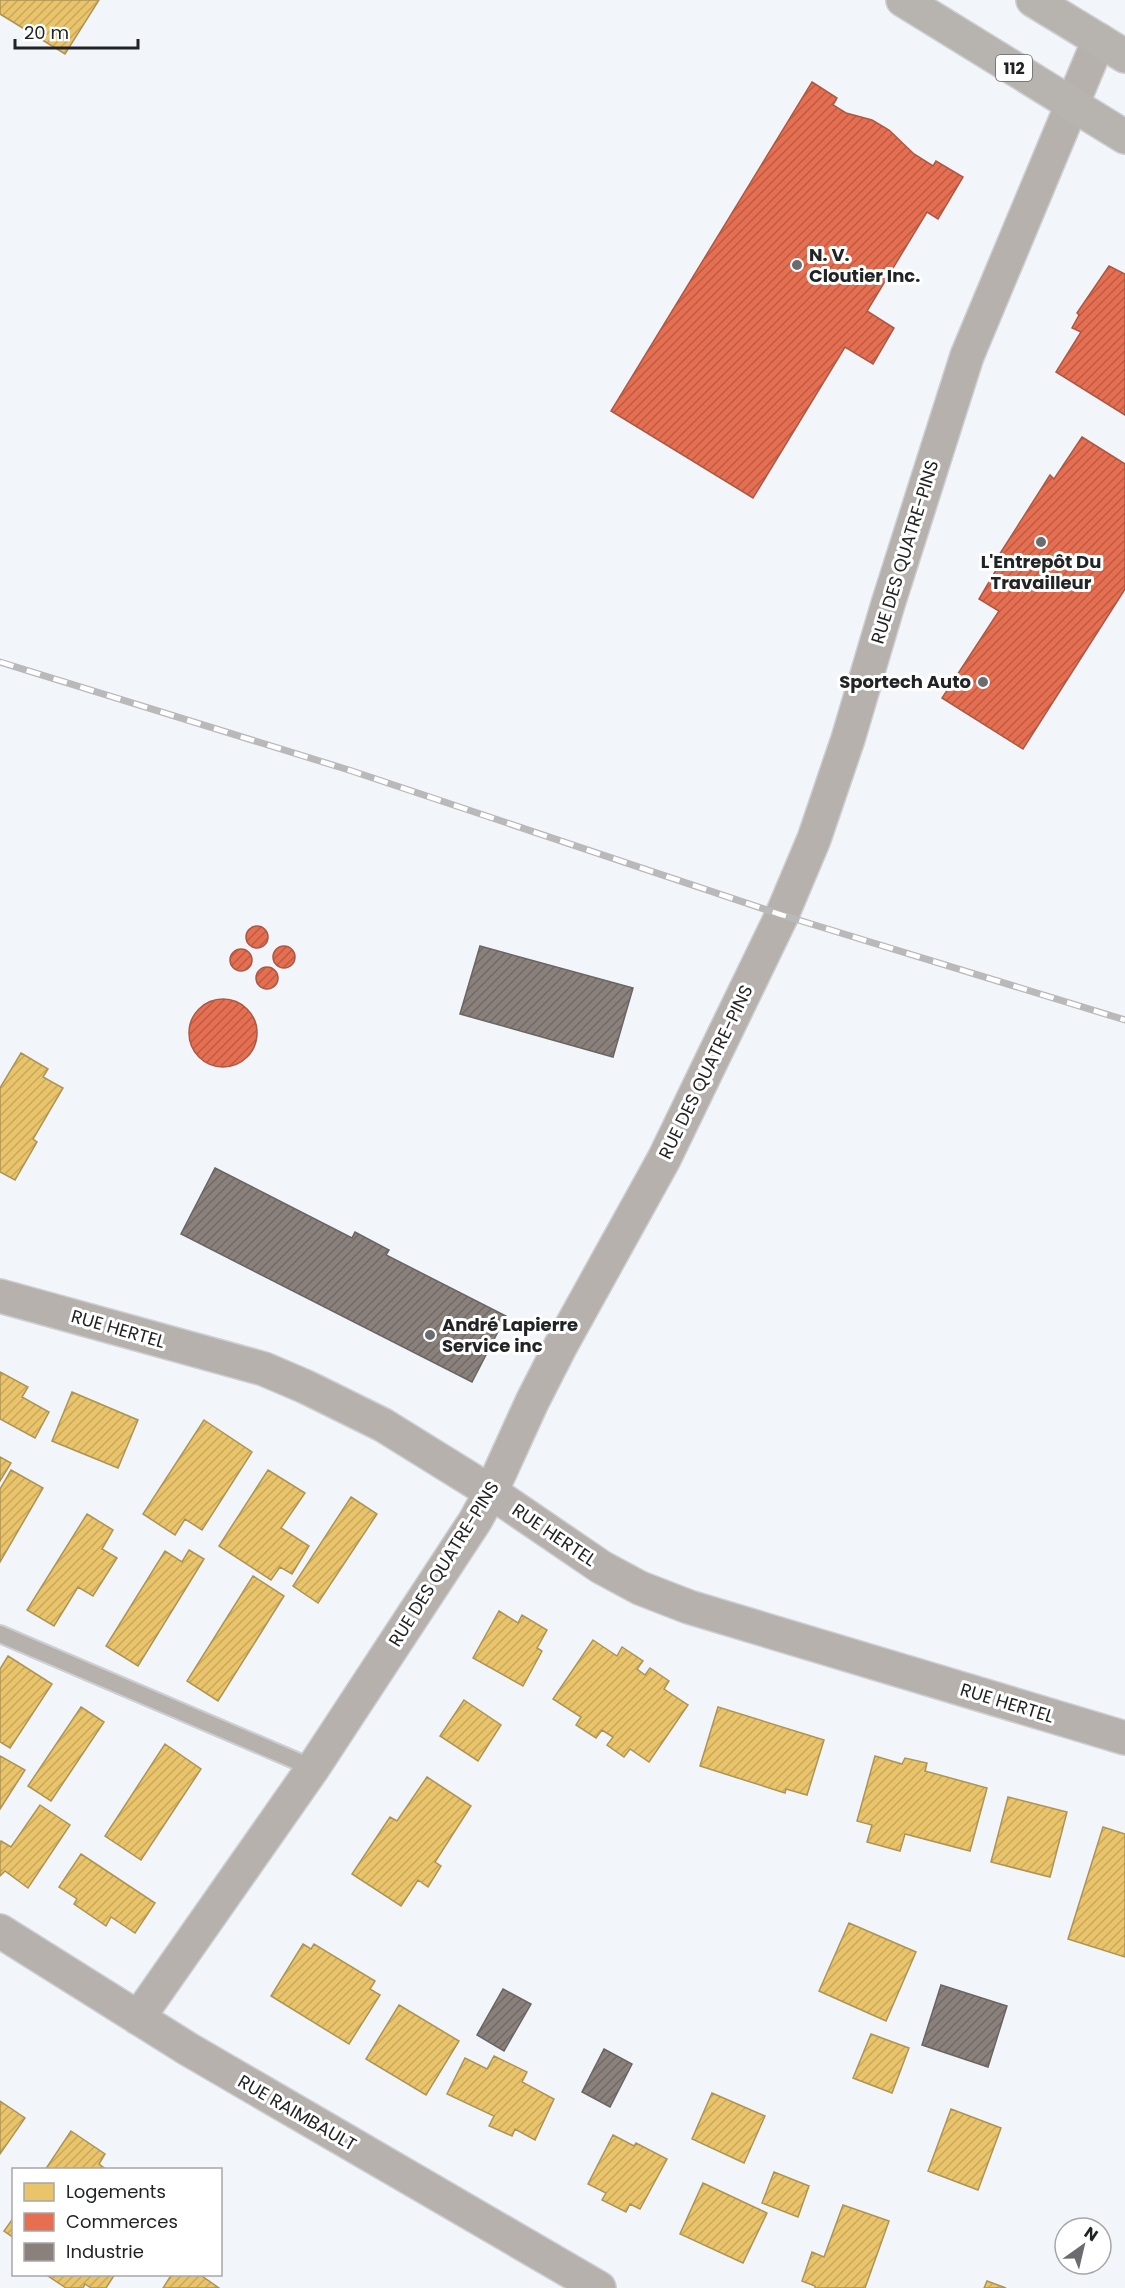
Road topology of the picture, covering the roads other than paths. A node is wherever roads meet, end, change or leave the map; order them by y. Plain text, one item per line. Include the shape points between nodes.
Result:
1 (1033, 0) edge
2 (919, 4) edge
3 (1112, 48) edge
4 (1072, 104) junction
5 (1125, 137) edge
6 (0, 1296) edge
7 (491, 1492) junction
8 (0, 1634) edge
9 (1125, 1738) edge
10 (313, 1768) junction
11 (0, 1931) edge
12 (138, 2018) junction
13 (599, 2288) edge

1 - 3 main road
2 - 4 main road, 112
3 - 4 street, RUE DES QUATRE-PINS
4 - 5 main road, 112
4 - 7 street, RUE DES QUATRE-PINS via 967,356 814,839 782,915 664,1159 532,1402
6 - 7 street, RUE HERTEL via 264,1369 384,1425
7 - 9 street, RUE HERTEL via 601,1567 640,1588
7 - 10 street, RUE DES QUATRE-PINS
8 - 10 lane
10 - 12 street, RUE DES QUATRE-PINS
11 - 12 street, RUE RAIMBAULT
12 - 13 street, RUE RAIMBAULT

